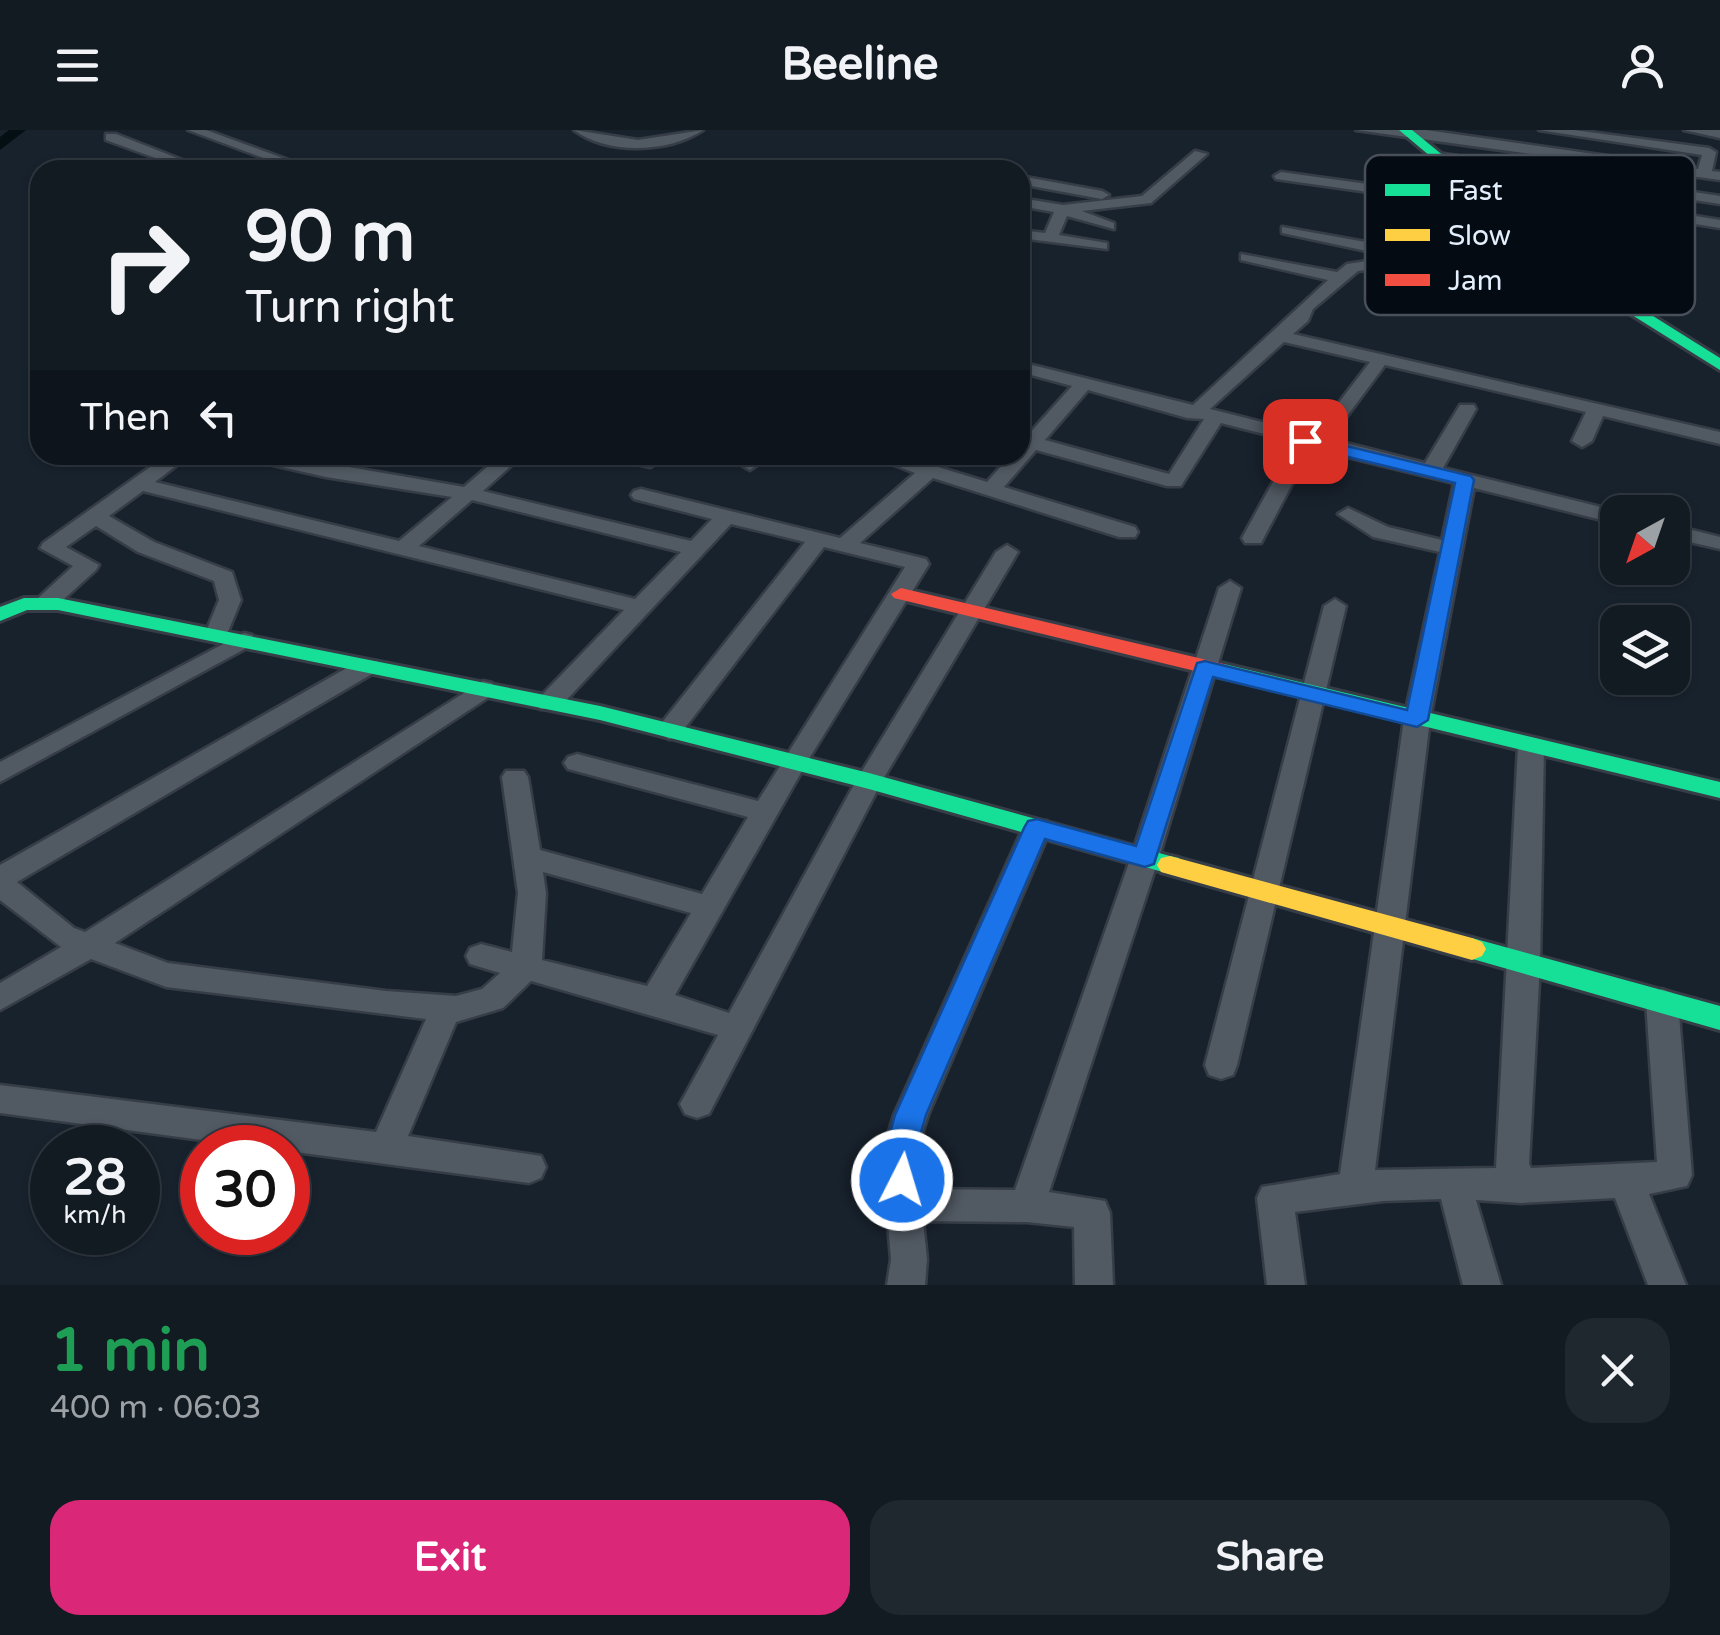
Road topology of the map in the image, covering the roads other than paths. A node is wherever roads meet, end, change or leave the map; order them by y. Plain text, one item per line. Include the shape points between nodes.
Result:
1 (194, 130) edge
2 (580, 130) edge
3 (697, 130) edge
4 (1362, 130) edge
5 (1545, 130) edge
6 (1690, 130) edge
7 (1407, 132) edge
8 (1720, 134) edge
9 (1487, 136) edge
10 (111, 137) dead end
11 (1200, 154) dead end
12 (1435, 155) edge
13 (1588, 155) edge
14 (174, 160) edge
15 (280, 160) edge
16 (1695, 173) edge
17 (1704, 174) junction
18 (1281, 176) dead end
19 (1720, 176) edge
20 (1030, 182) edge
21 (1365, 188) edge
22 (1695, 196) edge
23 (1720, 200) edge
24 (1137, 202) junction
25 (1030, 204) edge
26 (1062, 209) junction
27 (1695, 220) edge
28 (1720, 224) edge
29 (1110, 226) dead end
30 (1287, 230) dead end
31 (1030, 236) edge
32 (1049, 240) junction
33 (1102, 246) dead end
34 (1365, 246) edge
35 (1246, 256) dead end
36 (1365, 264) edge
37 (1341, 278) junction
38 (1642, 315) edge
39 (1281, 336) junction
40 (1380, 360) junction
41 (1720, 365) edge
42 (1030, 370) edge
43 (1084, 384) junction
44 (1467, 409) dead end
45 (1596, 410) junction
46 (1204, 416) junction
47 (1030, 437) edge
48 (1720, 438) edge
49 (1582, 441) dead end
50 (1030, 442) edge
51 (1311, 442) junction
52 (166, 465) edge
53 (296, 465) edge
54 (502, 465) edge
55 (910, 465) edge
56 (1009, 465) edge
57 (929, 471) junction
58 (1430, 472) junction
59 (1464, 480) junction
60 (138, 484) junction
61 (991, 490) junction
62 (472, 494) junction
63 (641, 495) dead end
64 (1600, 510) edge
65 (1348, 514) dead end
66 (94, 515) junction
67 (726, 517) junction
68 (1127, 532) dead end
69 (1690, 536) edge
70 (1253, 538) dead end
71 (831, 543) junction
72 (1720, 543) edge
73 (1451, 548) junction
74 (403, 549) junction
75 (695, 549) junction
76 (1007, 552) dead end
77 (1230, 588) dead end
78 (900, 594) junction
79 (45, 604) junction
80 (1335, 606) dead end
81 (640, 607) junction
82 (971, 611) junction
83 (0, 615) edge
84 (217, 634) junction
85 (244, 640) junction
86 (368, 666) junction
87 (1205, 668) junction
88 (484, 690) junction
89 (1312, 695) junction
90 (549, 703) junction
91 (1417, 720) junction
92 (669, 731) junction
93 (1531, 746) junction
94 (794, 762) junction
95 (578, 764) dead end
96 (0, 772) edge
97 (515, 777) dead end
98 (869, 781) junction
99 (1720, 790) edge
100 (765, 812) junction
101 (1037, 828) junction
102 (527, 857) junction
103 (1145, 857) junction
104 (0, 881) edge
105 (1264, 891) junction
106 (710, 907) junction
107 (1391, 928) junction
108 (86, 947) junction
109 (480, 956) dead end
110 (1525, 964) junction
111 (526, 967) junction
112 (0, 998) edge
113 (655, 1002) junction
114 (1662, 1002) junction
115 (446, 1009) junction
116 (1720, 1018) edge
117 (738, 1028) junction
118 (1220, 1065) dead end
119 (0, 1099) edge
120 (697, 1104) dead end
121 (386, 1148) junction
122 (529, 1167) dead end
123 (1627, 1183) junction
124 (1456, 1186) junction
125 (1522, 1187) junction
126 (1355, 1190) junction
127 (904, 1205) junction
128 (1026, 1206) junction
129 (906, 1285) edge
130 (1094, 1285) edge
131 (1286, 1285) edge
132 (1482, 1285) edge
133 (1667, 1285) edge

1 - 15 street
2 - 3 street via 633,146
4 - 7 street
5 - 17 street via 1709,152
6 - 8 street
7 - 9 street
7 - 12 main road
9 - 13 street
10 - 14 street
11 - 24 street
16 - 17 street
17 - 19 street
18 - 21 street
20 - 24 street
22 - 23 street
24 - 26 street
25 - 26 street
26 - 29 street
26 - 32 street
27 - 28 street
30 - 34 street
31 - 32 street
32 - 33 street
35 - 37 street
36 - 37 street
37 - 39 street
38 - 41 main road
39 - 40 street
39 - 46 street
40 - 45 street
40 - 51 street
42 - 43 street
43 - 46 street
43 - 47 street
44 - 58 street
45 - 48 street
45 - 49 street
46 - 50 street via 1174,482
46 - 51 street
51 - 58 street
51 - 70 street
52 - 60 street
53 - 62 street
54 - 62 street
55 - 57 street
56 - 61 street
57 - 61 street
57 - 71 street
58 - 59 street
59 - 64 street via 1560,493
59 - 73 street
60 - 66 street
60 - 74 street
61 - 68 street
62 - 74 street
62 - 75 street
63 - 67 street
65 - 73 street via 1381,532
66 - 79 street via 51,548 88,565
66 - 84 street via 146,547 224,577 230,600
67 - 71 street
67 - 75 street
69 - 72 street
71 - 78 street via 918,564
71 - 92 street
73 - 91 street
74 - 81 street
75 - 81 street
76 - 82 street
77 - 87 street
78 - 82 main road
78 - 94 street
79 - 83 main road
79 - 84 main road
80 - 89 street
81 - 90 street
82 - 87 main road
82 - 98 street
84 - 85 main road
85 - 86 main road
85 - 96 street
86 - 88 main road
86 - 104 street
87 - 89 main road
87 - 103 street
88 - 90 main road
88 - 108 street
89 - 91 main road
89 - 105 street
90 - 92 main road
91 - 93 main road
91 - 107 street
92 - 94 main road
93 - 99 main road
93 - 110 street
94 - 98 main road
94 - 100 street
95 - 100 street
97 - 102 street
98 - 101 main road
98 - 117 street
100 - 106 street
101 - 103 main road
101 - 127 street via 910,1115 900,1154
102 - 106 street
102 - 111 street via 532,893
103 - 105 main road
103 - 128 street
104 - 108 street via 63,936
105 - 107 main road
105 - 118 street
106 - 113 street
107 - 110 main road
107 - 126 street
108 - 112 street
108 - 115 street via 166,975
109 - 111 street
110 - 114 main road
110 - 125 street via 1512,1164
111 - 113 street
111 - 115 street via 492,999
113 - 117 street
114 - 116 main road
114 - 123 street via 1674,1175
115 - 121 street
117 - 120 street
119 - 121 street
121 - 122 street
123 - 125 street
123 - 133 street
124 - 125 street
124 - 126 street
124 - 132 street
126 - 131 street via 1276,1198
127 - 128 street
127 - 129 street
128 - 130 street via 1092,1213

